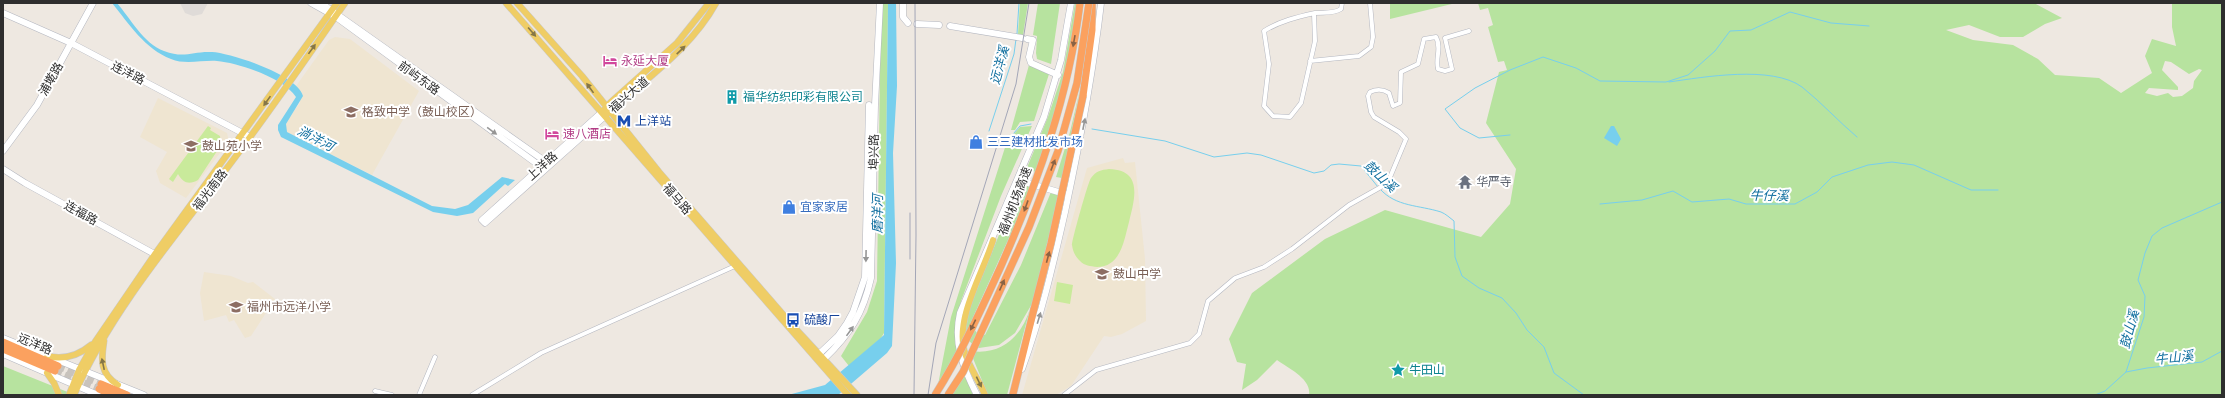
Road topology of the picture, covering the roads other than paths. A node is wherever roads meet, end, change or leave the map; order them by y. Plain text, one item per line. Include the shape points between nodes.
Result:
1 (93, 3) edge
2 (312, 3) edge
3 (321, 3) edge
4 (337, 3) edge
5 (346, 3) edge
6 (506, 3) edge
7 (517, 3) edge
8 (709, 3) edge
9 (716, 3) edge
10 (880, 3) edge
11 (903, 3) edge
12 (1071, 3) edge
13 (1080, 3) edge
14 (1091, 3) edge
15 (1101, 3) edge
16 (1342, 3) edge
17 (1370, 3) edge
18 (3, 13) edge
19 (334, 13) junction
20 (1314, 14) junction
21 (908, 23) dead end
22 (917, 24) dead end
23 (939, 25) dead end
24 (950, 26) dead end
25 (1469, 31) dead end
26 (71, 43) junction
27 (1310, 61) junction
28 (1058, 75) junction
29 (872, 105) junction
30 (605, 112) junction
31 (244, 133) junction
32 (250, 136) junction
33 (3, 151) edge
34 (546, 166) junction
35 (3, 168) edge
36 (1018, 180) junction
37 (1388, 182) dead end
38 (1381, 187) dead end
39 (1069, 195) junction
40 (483, 221) dead end
41 (992, 240) junction
42 (157, 256) junction
43 (735, 266) junction
44 (3, 338) edge
45 (104, 338) junction
46 (3, 342) edge
47 (95, 342) junction
48 (3, 348) edge
49 (3, 354) edge
50 (819, 354) junction
51 (47, 356) junction
52 (435, 357) dead end
53 (89, 358) junction
54 (824, 360) junction
55 (82, 371) junction
56 (47, 373) junction
57 (833, 374) junction
58 (76, 385) junction
59 (118, 385) junction
60 (99, 389) edge
61 (375, 391) dead end
62 (847, 391) edge
63 (1013, 394) edge
64 (59, 395) edge
65 (68, 395) edge
66 (74, 395) edge
67 (112, 395) edge
68 (127, 395) edge
69 (144, 395) edge
70 (392, 395) edge
71 (419, 395) edge
72 (472, 395) edge
73 (857, 395) edge
74 (935, 395) edge
75 (948, 395) edge
76 (977, 395) edge
77 (985, 395) edge
78 (1064, 395) edge

1 - 26 main road, 浦墘路
2 - 19 main road, 前屿东路
3 - 19 main road, 前屿东路
4 - 19 main road, 福光南路
5 - 19 main road, 福光南路
6 -> 30 main road, 福马路
30 -> 7 main road, 福马路 via 582,76
8 - 30 main road, 福兴大道 via 677,43
30 -> 9 main road, 福兴大道 via 682,50
10 - 29 main road, 埠兴路
11 - 21 main road via 903,17
12 - 28 main road
13 -> 74 highway, 福州机场高速, bridge via 1060,108 1022,219 956,359
63 -> 14 highway, bridge via 1051,243 1083,96 1092,30
75 -> 14 highway, 福州机场高速, bridge via 963,372 1009,270 1058,151 1077,83
39 -> 15 main road via 1084,121
16 - 20 street via 1336,12
17 - 27 street via 1373,36 1371,47 1359,56
18 - 26 main road, 连洋路
19 -> 31 main road, 福光南路
32 -> 19 main road, 福光南路 via 290,81
19 - 34 main road, 前屿东路
20 - 27 street via 1314,41
20 - 27 street via 1278,23 1264,31 1270,64 1264,106 1272,116 1290,116 1301,103
22 - 23 main road
24 - 28 main road via 1027,39 1031,63
25 - 37 street via 1445,38 1452,69 1445,71 1438,69 1439,43 1436,37 1424,39 1418,64 1401,72 1400,103 1393,106 1389,93 1384,90 1370,92 1368,96 1374,117 1406,139
26 - 31 main road, 连洋路
26 - 33 main road, 浦墘路 via 37,105
28 - 36 main road
29 -> 50 main road, 埠兴路 via 864,277 847,323 838,336
54 -> 29 main road, 埠兴路 via 854,326 871,278
30 - 34 main road, 上洋路
30 - 43 main road, 福马路
30 - 50 main road, 福马路
31 - 32 main road, 连洋路
31 - 42 main road, 福光南路
32 - 42 main road, 福光南路
34 - 40 main road, 上洋路
35 - 42 main road, 连福路 via 25,183
36 - 39 main road
36 - 41 main road
38 - 78 street via 1349,205 1264,267 1235,278 1208,301 1199,334 1190,344 1096,370
63 -> 39 main road via 1048,288
41 - 76 main road via 964,301 957,325 962,362
41 -> 77 main road via 963,326 966,354
42 - 45 main road, 福光南路
42 - 47 main road, 福光南路
43 - 57 main road, 福马路
43 - 72 street via 541,353
44 - 51 main road
45 - 53 main road, 福光南路
59 -> 45 main road via 102,367
46 - 48 highway, 远洋路 via 56,368
47 - 51 main road via 83,352 69,357
47 - 53 main road, 福光南路
49 - 56 main road
50 - 54 main road, 福马路
51 - 55 main road
52 - 71 street
53 - 55 main road
54 - 57 main road, 福马路
55 - 58 main road
55 - 59 main road
56 - 58 main road
56 - 64 main road
57 - 62 main road, 福马路
58 - 60 main road
58 - 65 main road
58 - 66 main road
59 - 69 main road
60 - 67 highway
60 - 68 highway
61 - 70 street
62 - 73 main road, 福马路

